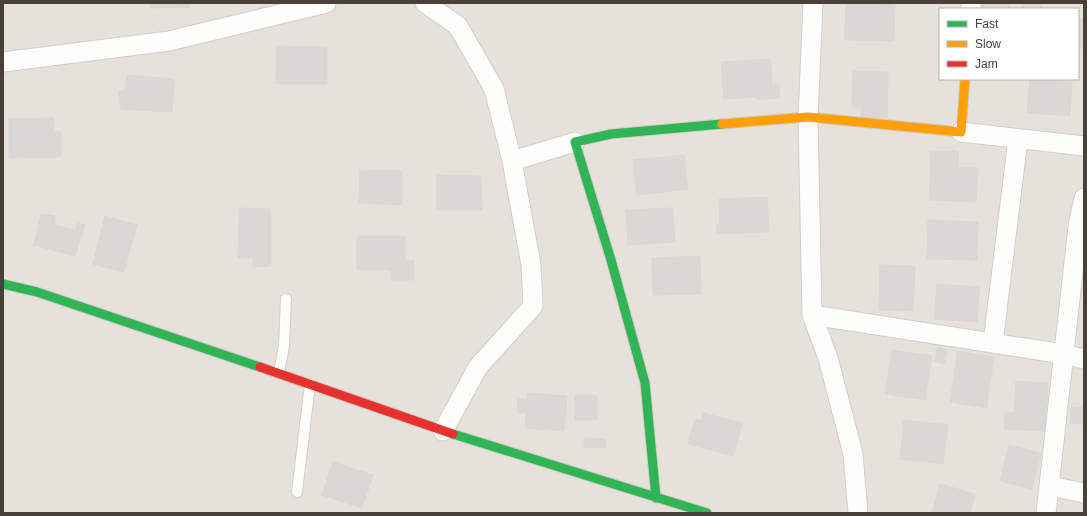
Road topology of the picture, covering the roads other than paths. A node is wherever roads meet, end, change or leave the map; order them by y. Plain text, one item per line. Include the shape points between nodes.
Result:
1 (326, 3) edge
2 (425, 3) edge
3 (813, 3) edge
4 (274, 9) edge
5 (3, 62) edge
6 (965, 80) edge
7 (808, 117) junction
8 (961, 132) junction
9 (1018, 139) junction
10 (575, 142) junction
11 (1084, 146) edge
12 (512, 161) junction
13 (1084, 198) edge
14 (1081, 228) edge
15 (3, 284) edge
16 (286, 299) dead end
17 (812, 315) junction
18 (993, 343) junction
19 (1063, 354) junction
20 (1084, 359) edge
21 (279, 373) junction
22 (310, 384) junction
23 (443, 431) junction
24 (1050, 486) junction
25 (297, 492) dead end
26 (1084, 493) edge
27 (656, 498) junction
28 (707, 513) edge
29 (858, 513) edge
30 (1046, 513) edge

1 - 4 street
2 - 12 street via 458,26 494,89
3 - 7 street
4 - 5 street via 169,41
6 - 8 street
7 - 8 street
7 - 10 street via 611,134
7 - 17 street
8 - 9 street
9 - 11 street
9 - 18 street
10 - 12 street
10 - 27 street via 645,383
12 - 23 street via 531,265 532,306 478,367
13 - 14 street
14 - 19 street
15 - 21 street via 37,292
16 - 21 lane via 284,345
17 - 18 street
17 - 29 street via 828,358 853,454
18 - 19 street
19 - 20 street
19 - 24 street
21 - 22 street
22 - 23 street
22 - 25 lane
23 - 27 street
24 - 26 street
24 - 30 street
27 - 28 street

